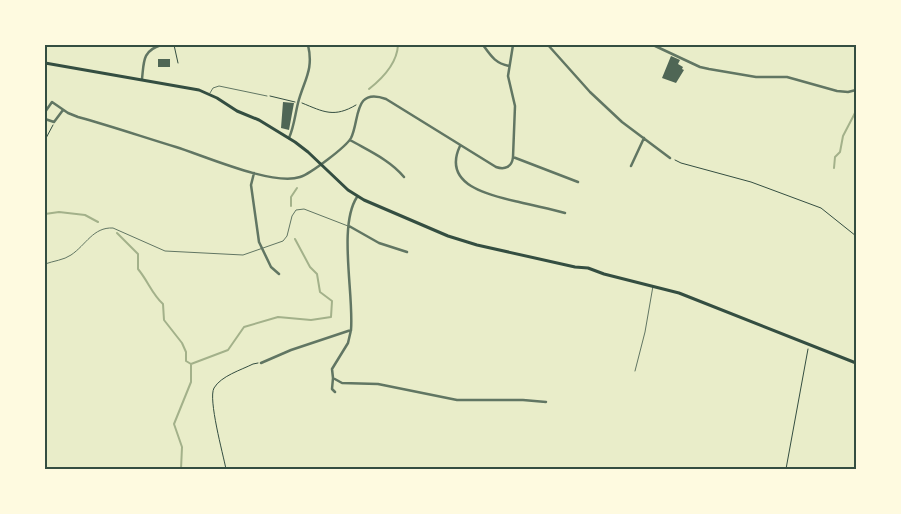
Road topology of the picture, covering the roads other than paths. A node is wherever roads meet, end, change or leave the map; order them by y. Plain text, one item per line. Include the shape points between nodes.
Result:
1 (161, 45) edge
2 (308, 45) edge
3 (483, 45) edge
4 (513, 45) edge
5 (548, 45) edge
6 (653, 45) edge
7 (45, 63) edge
8 (509, 66) junction
9 (142, 79) junction
10 (856, 90) edge
11 (210, 94) junction
12 (267, 96) road end
13 (63, 110) junction
14 (45, 112) edge
15 (45, 119) edge
16 (289, 138) junction
17 (644, 138) junction
18 (350, 140) junction
19 (460, 146) junction
20 (513, 157) junction
21 (670, 158) road end
22 (321, 164) junction
23 (631, 166) dead end
24 (254, 173) junction
25 (404, 177) dead end
26 (578, 182) dead end
27 (357, 196) junction
28 (565, 212) dead end
29 (349, 226) junction
30 (261, 248) junction
31 (407, 252) dead end
32 (45, 264) edge
33 (279, 274) dead end
34 (654, 286) junction
35 (351, 330) junction
36 (261, 363) road end
37 (856, 363) edge
38 (635, 370) dead end
39 (333, 378) junction
40 (335, 392) dead end
41 (546, 402) dead end

1 - 9 street via 148,51
2 - 16 street via 311,58 309,74
3 - 8 street via 494,60
4 - 8 street
5 - 17 street via 590,92
6 - 10 street via 709,70 756,77 787,77 837,91
7 - 9 main road
8 - 20 street via 515,106
9 - 11 main road
11 - 12 lane via 219,86
11 - 16 main road
13 - 14 street via 52,102
13 - 15 street via 54,122
13 - 24 street
16 - 22 main road
17 - 21 street
17 - 23 street
18 - 19 street via 362,103 377,96
18 - 22 street
18 - 25 street via 377,155
19 - 20 street via 502,169 509,166
19 - 28 street via 456,154 457,167 462,178 475,189 488,196
20 - 26 street
22 - 24 street via 290,179
22 - 27 main road
24 - 30 street via 251,185
27 - 29 street
27 - 34 main road via 454,238
29 - 30 lane via 304,209 296,210 283,241
29 - 31 street via 379,244
29 - 35 street
30 - 32 lane via 243,255 165,251 106,227 71,256
30 - 33 street via 271,267
34 - 37 main road
34 - 38 lane
35 - 36 street
35 - 39 street via 348,342 332,369
39 - 40 street
39 - 41 street via 342,383 378,384 457,400

